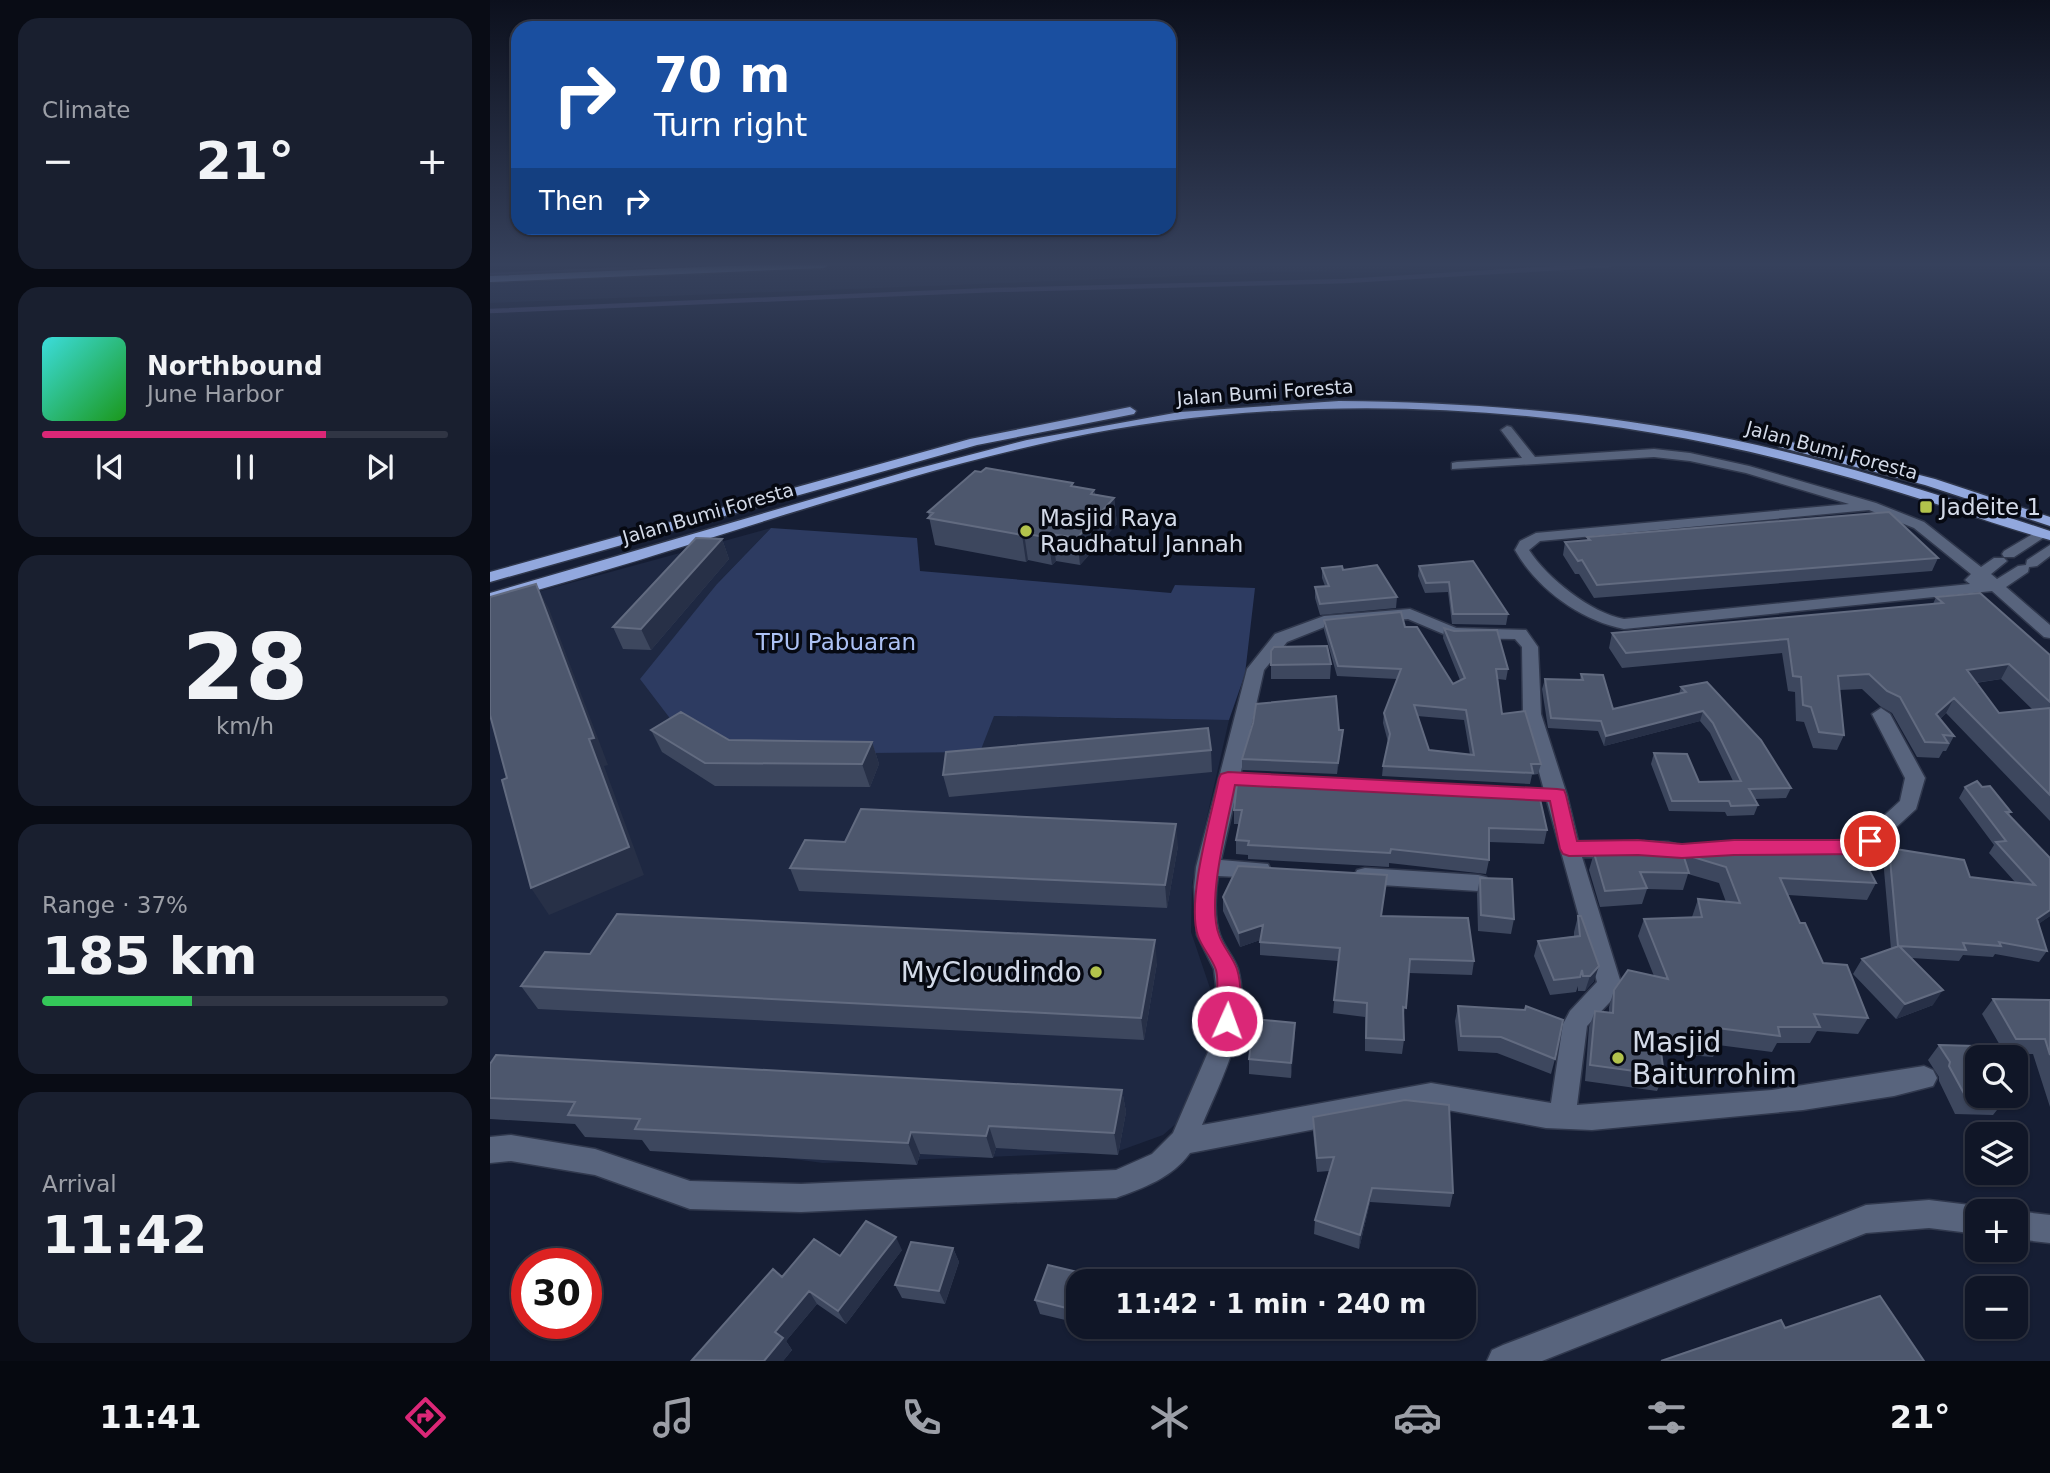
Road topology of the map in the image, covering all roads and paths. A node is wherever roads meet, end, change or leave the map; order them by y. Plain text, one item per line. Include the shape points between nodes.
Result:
1 (1507, 430) dead end
2 (1531, 460) junction
3 (1457, 466) dead end
4 (884, 467) junction
5 (896, 478) junction
6 (1871, 506) junction
7 (2047, 531) edge
8 (2050, 549) edge
9 (1980, 573) junction
10 (490, 577) edge
11 (1997, 586) junction
12 (1962, 589) junction
13 (490, 598) edge
14 (2050, 633) edge
15 (1881, 714) dead end
16 (1228, 778) junction
17 (1254, 779) edge
18 (1532, 794) edge
19 (1557, 795) junction
20 (1817, 847) edge
21 (1569, 849) junction
22 (1682, 851) edge
23 (1207, 867) junction
24 (1275, 871) edge
25 (1343, 875) edge
26 (1478, 883) edge
27 (1924, 1078) dead end
28 (1562, 1116) junction
29 (1182, 1142) junction
30 (490, 1150) edge
31 (1965, 1218) edge
32 (2028, 1226) edge
33 (2050, 1229) edge
34 (1503, 1361) edge

1 - 2 street
2 - 3 street
2 - 6 street via 1672,454 1749,470
4 - 5 main road
4 - 7 main road, Jalan Bumi Foresta via 1046,426 1148,409 1291,397 1454,398 1564,406 1735,433 1873,466
4 - 10 main road, Jalan Bumi Foresta
5 - 7 main road, Jalan Bumi Foresta via 983,453 1118,425 1238,410 1383,405 1562,417 1733,444
5 - 13 main road, Jalan Bumi Foresta
6 - 9 street via 1919,525
6 - 12 street via 1536,537 1522,550 1581,608 1601,620 1624,624
7 - 9 street
8 - 11 street
9 - 11 street
9 - 12 street
11 - 12 street
11 - 14 street
15 - 20 street via 1915,778 1909,804 1859,847
16 - 17 street
16 - 19 street via 1256,669 1281,638 1324,621 1410,614 1453,633 1514,632 1523,636 1530,647 1532,714
16 - 23 street
18 - 19 street
19 - 21 street
21 - 22 street
21 - 28 street via 1609,983 1599,999 1582,1010 1575,1024
23 - 24 street
23 - 29 street via 1208,935 1226,968 1227,1021 1220,1052
25 - 26 street
27 - 28 street via 1729,1106
28 - 29 street via 1431,1095
29 - 30 street via 1174,1154 1143,1175 1116,1184 800,1198 690,1195 595,1162 511,1148
31 - 34 street via 1929,1214 1866,1219
32 - 33 street

